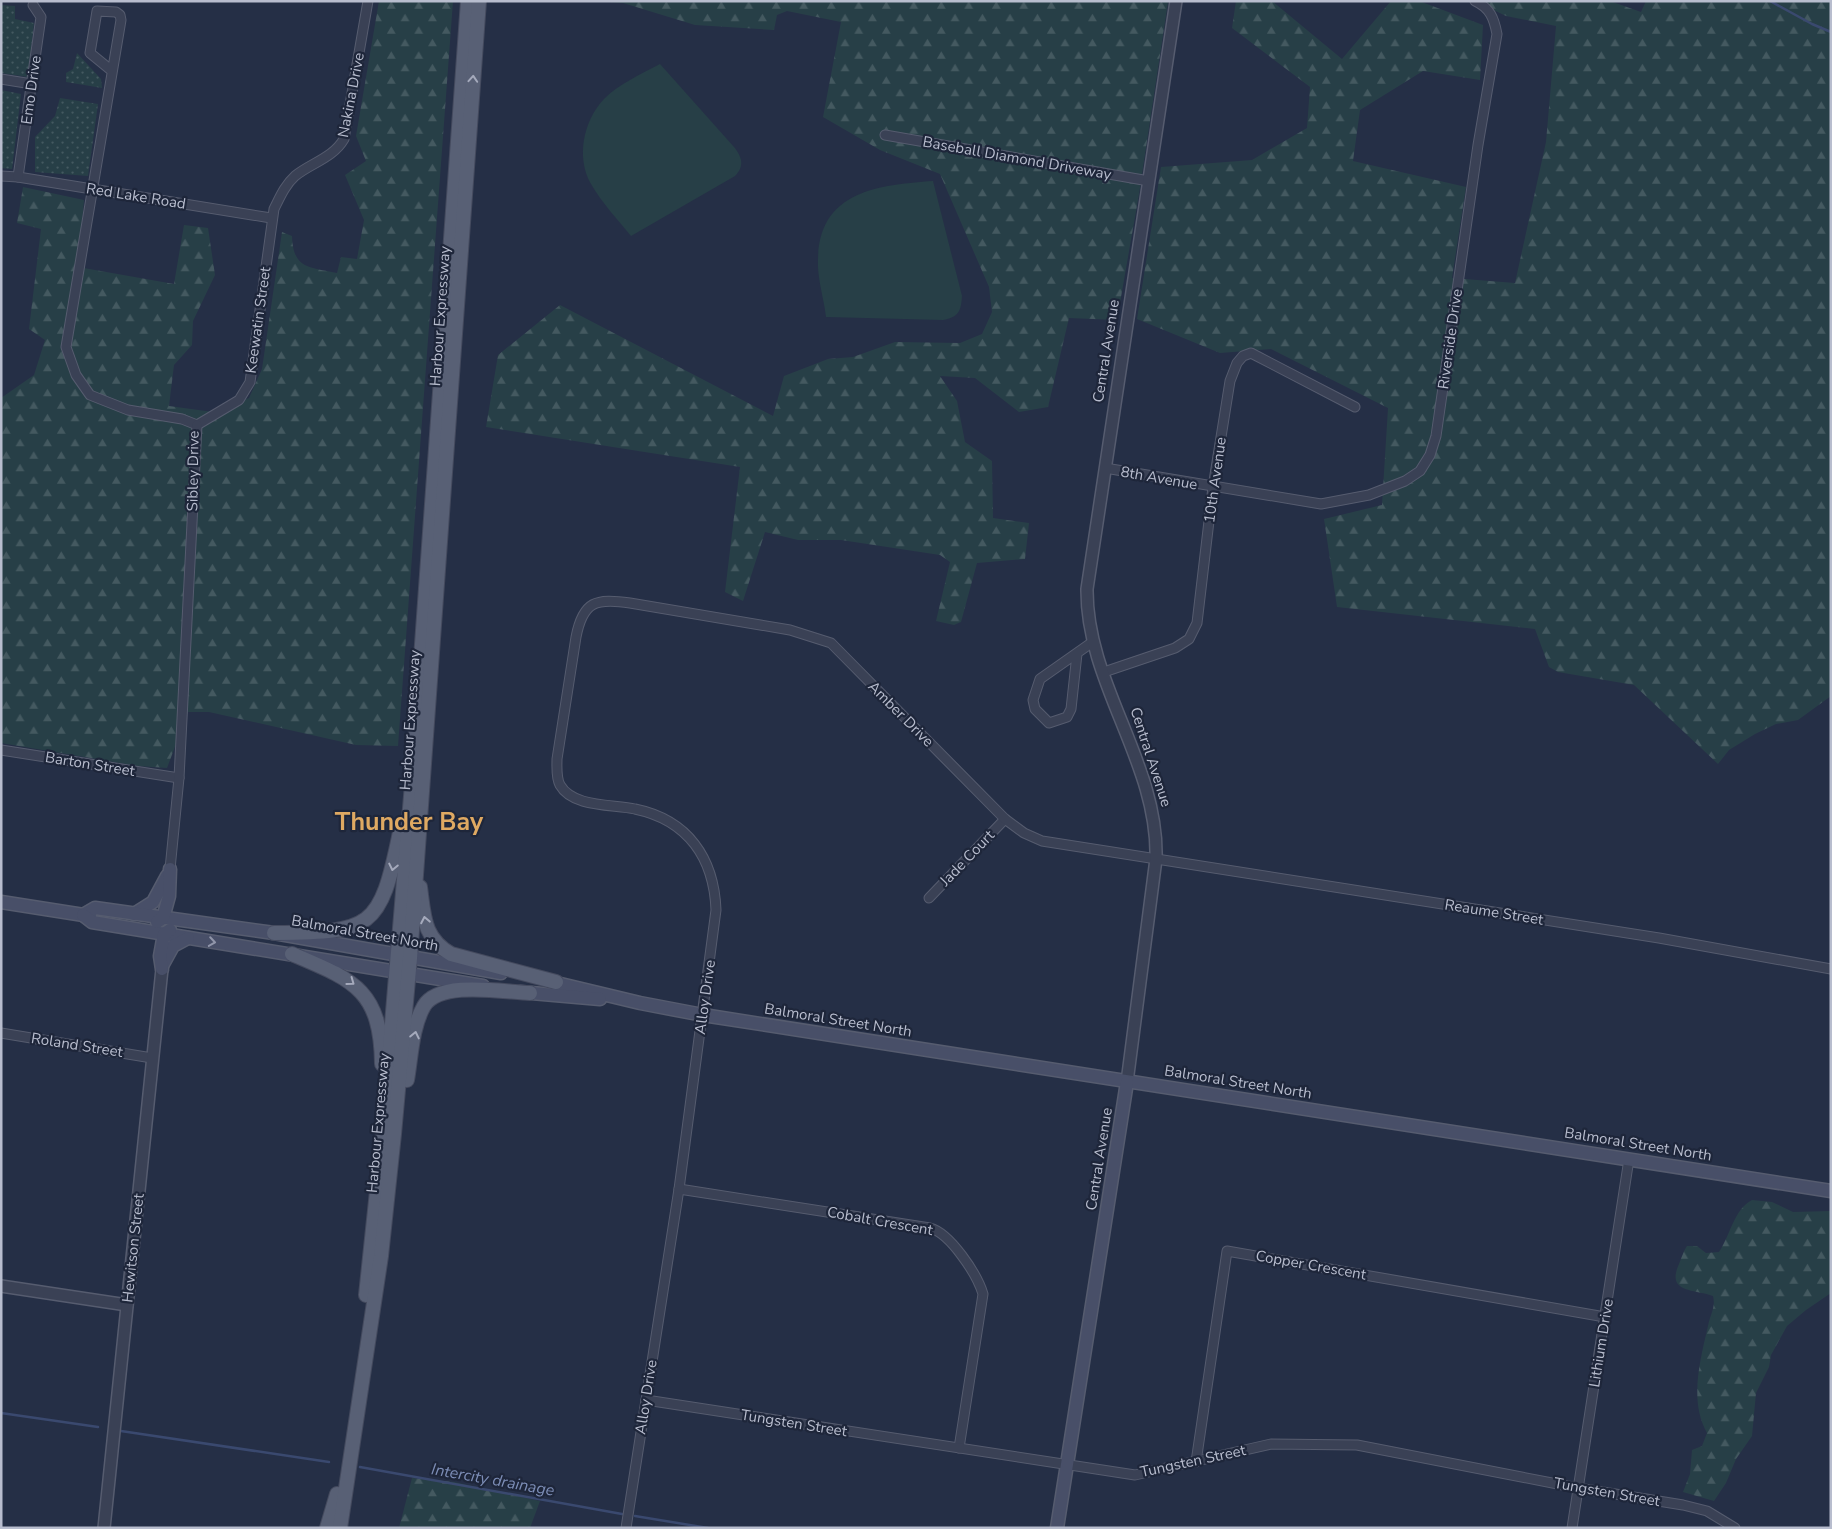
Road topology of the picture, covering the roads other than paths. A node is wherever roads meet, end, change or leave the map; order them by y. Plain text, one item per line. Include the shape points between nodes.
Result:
1 (368, 1) edge
2 (468, 1) edge
3 (479, 1) edge
4 (1176, 1) edge
5 (1475, 1) edge
6 (33, 5) dead end
7 (112, 71) junction
8 (1, 79) edge
9 (32, 84) junction
10 (885, 135) dead end
11 (1, 176) edge
12 (18, 176) junction
13 (1149, 180) junction
14 (94, 189) junction
15 (271, 218) junction
16 (1355, 407) dead end
17 (197, 425) junction
18 (1105, 468) junction
19 (1213, 487) junction
20 (630, 603) joint
21 (1094, 641) junction
22 (1077, 654) junction
23 (1104, 672) junction
24 (1, 750) edge
25 (413, 768) junction
26 (179, 778) junction
27 (1005, 818) junction
28 (1156, 859) junction
29 (416, 860) junction
30 (170, 869) junction
31 (929, 898) dead end
32 (1, 902) edge
33 (134, 914) junction
34 (83, 915) junction
35 (163, 918) junction
36 (246, 930) junction
37 (274, 933) junction
38 (164, 934) junction
39 (188, 938) junction
40 (292, 954) junction
41 (403, 956) junction
42 (162, 969) junction
43 (1831, 969) edge
44 (402, 971) junction
45 (556, 982) junction
46 (530, 993) junction
47 (640, 1003) junction
48 (703, 1015) junction
49 (1, 1033) edge
50 (152, 1058) junction
51 (1127, 1082) junction
52 (382, 1144) junction
53 (1629, 1158) junction
54 (390, 1170) junction
55 (679, 1189) junction
56 (1831, 1191) edge
57 (1, 1286) edge
58 (127, 1305) junction
59 (1605, 1317) junction
60 (646, 1400) junction
61 (959, 1448) junction
62 (1196, 1462) junction
63 (1067, 1466) junction
64 (1578, 1488) junction
65 (337, 1494) junction
66 (104, 1528) edge
67 (327, 1528) edge
68 (331, 1528) edge
69 (340, 1528) edge
70 (626, 1528) edge
71 (1057, 1528) edge
72 (1572, 1528) edge
73 (1735, 1528) edge

1 - 15 street, Nakina Drive via 344,139 339,148 289,182
2 - 25 main road, Harbour Expressway
29 -> 3 main road, Harbour Expressway
4 - 13 street, Central Avenue
5 - 19 street, Riverside Drive via 1483,4 1494,16 1497,34 1436,436 1430,455 1420,471 1405,481 1369,495 1321,504
6 - 9 street, Emo Drive via 41,17
7 - 7 street, Sibley Drive via 120,15 97,10 90,53
7 - 14 street, Sibley Drive
8 - 9 street
9 - 12 street, Emo Drive
10 - 13 street, Baseball Diamond Driveway
11 - 12 street, Red Lake Road
12 - 14 street, Red Lake Road
13 - 18 street, Central Avenue
14 - 15 street, Red Lake Road
14 - 17 street, Sibley Drive via 66,347 76,375 90,394 128,410 182,419
15 - 17 street, Keewatin Street via 250,382 238,400
16 - 19 street, 10th Avenue via 1250,354 1244,356 1237,363 1230,381
17 - 26 street, Sibley Drive
18 - 19 street, 8th Avenue
18 - 21 street, Central Avenue via 1087,589 1089,625
19 - 23 street, 10th Avenue via 1197,624 1189,639 1175,648
20 - 27 street, Amber Drive via 790,630 831,643
20 - 48 street, Alloy Drive via 596,602 586,609 579,622 557,773 560,786 570,795 636,809 668,821 705,858 716,886 716,912
21 - 22 street
21 - 23 street, Central Avenue
22 - 22 street via 1040,679 1033,700 1035,709 1049,723 1067,717 1071,708
23 - 28 street, Central Avenue via 1148,794 1156,837
24 - 26 street, Barton Street
25 -> 37 main road via 389,884 375,911 358,925 344,930
25 - 41 main road, Harbour Expressway
26 - 30 street, Sibley Drive
27 - 28 street, Amber Drive via 1024,833 1042,841
27 - 31 street, Jade Court
28 - 43 street, Reaume Street via 1659,938
28 - 51 street, Central Avenue
29 - 41 main road, Harbour Expressway
45 -> 29 main road via 451,954 441,948 426,926
30 - 33 main road via 153,902
30 - 35 main road via 169,896
32 - 34 main road, Balmoral Street North
33 - 34 main road, Balmoral Street North via 95,908
33 - 35 main road, Balmoral Street North
34 - 35 main road via 149,924
34 - 38 main road, Balmoral Street North via 92,922
35 - 36 main road, Balmoral Street North
36 - 37 main road, Balmoral Street North
36 - 38 main road via 184,926
37 - 41 main road, Balmoral Street North
38 - 39 main road, Balmoral Street North
38 - 42 main road via 160,956
39 -> 40 main road, Balmoral Street North
39 - 42 main road via 173,946
40 - 44 main road, Balmoral Street North
40 -> 52 main road via 343,976 368,999 379,1030 382,1052
41 - 44 main road, Harbour Expressway
41 - 45 main road, Balmoral Street North
42 - 50 street, Hewitson Street
44 - 46 main road, Balmoral Street North
44 - 52 main road, Harbour Expressway
44 - 54 main road, Harbour Expressway
45 - 47 main road, Balmoral Street North
46 - 47 main road, Balmoral Street North
54 -> 46 main road via 418,1021 427,1002 434,996 457,990
47 - 48 main road, Balmoral Street North
48 - 51 main road, Balmoral Street North
48 - 55 street, Alloy Drive
49 - 50 street, Roland Street
50 - 58 street, Hewitson Street
51 - 53 main road, Balmoral Street North
51 - 63 main road, Central Avenue
52 - 65 main road, Harbour Expressway via 374,1233
53 - 56 main road, Balmoral Street North
53 - 59 street, Lithium Drive
54 - 69 main road, Harbour Expressway via 381,1256
55 - 60 street, Alloy Drive
55 - 61 street, Cobalt Crescent via 930,1228 943,1234 976,1276 983,1294
57 - 58 street
58 - 66 street, Hewitson Street
59 - 62 street, Copper Crescent via 1227,1251
59 - 64 street, Lithium Drive
60 - 61 street, Tungsten Street
60 - 70 street, Alloy Drive
61 - 63 street, Tungsten Street
62 - 63 street, Tungsten Street via 1135,1475
62 - 64 street, Tungsten Street via 1271,1444 1357,1445
63 - 71 main road, Central Avenue
64 - 72 street, Lithium Drive
64 - 73 street, Tungsten Street via 1707,1511
65 - 67 main road
65 - 68 main road, Harbour Expressway

